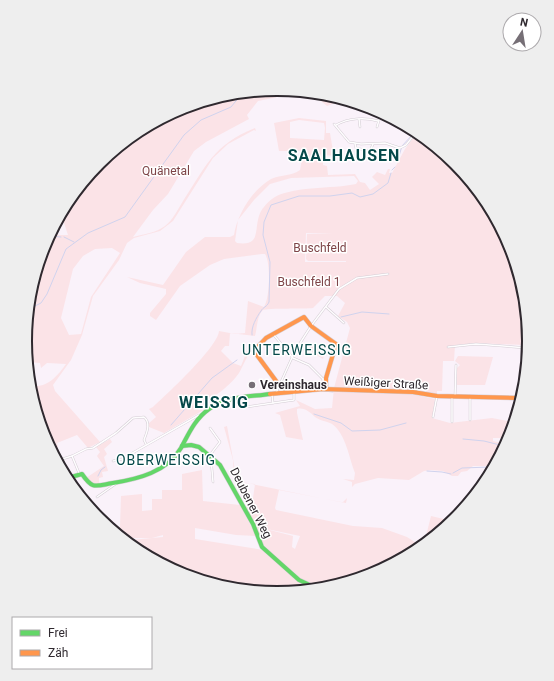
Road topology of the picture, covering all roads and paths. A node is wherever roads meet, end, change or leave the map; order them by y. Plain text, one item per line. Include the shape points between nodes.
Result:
1 (379, 118) edge
2 (359, 119) junction
3 (378, 121) junction
4 (360, 127) dead end
5 (377, 127) dead end
6 (412, 137) edge
7 (355, 144) junction
8 (373, 144) junction
9 (388, 274) dead end
10 (326, 308) junction
11 (344, 323) dead end
12 (311, 326) junction
13 (273, 334) junction
14 (448, 347) dead end
15 (522, 348) edge
16 (292, 357) junction
17 (456, 365) dead end
18 (324, 379) junction
19 (279, 385) junction
20 (324, 389) junction
21 (293, 391) junction
22 (274, 393) junction
23 (437, 396) junction
24 (454, 396) junction
25 (470, 396) junction
26 (244, 398) junction
27 (515, 398) edge
28 (273, 403) junction
29 (199, 415) junction
30 (434, 417) dead end
31 (470, 420) dead end
32 (452, 422) dead end
33 (210, 428) dead end
34 (146, 444) junction
35 (182, 446) junction
36 (72, 456) junction
37 (211, 456) junction
38 (63, 459) edge
39 (113, 461) dead end
40 (79, 473) junction
41 (73, 476) edge
42 (213, 482) dead end
43 (117, 483) junction
44 (97, 497) dead end
45 (306, 583) edge

1 - 3 street
2 - 3 street
2 - 4 street
2 - 7 street via 335,125 346,140
3 - 5 street
6 - 8 street via 402,147 385,143
7 - 8 street
7 - 8 street via 356,148 368,151 372,149
9 - 10 street via 351,280 339,289
10 - 11 street
10 - 12 street
12 - 13 street via 303,317
12 - 16 street
12 - 18 street via 336,344
13 - 16 street
13 - 19 street via 264,339 254,351
14 - 15 street via 476,344
16 - 18 street via 311,367
16 - 19 street
17 - 24 street
18 - 20 street
19 - 22 street
20 - 21 street, Weißiger Straße
20 - 23 street, Weißiger Straße via 413,392
21 - 22 street, Weißiger Straße
21 - 28 street via 294,400
22 - 26 street, Weißiger Straße
22 - 28 street
23 - 24 street, Weißiger Straße
23 - 30 street, Weißiger Straße
24 - 25 street, Weißiger Straße
24 - 32 street
25 - 27 street, Weißiger Straße
25 - 31 street
26 - 28 street via 246,407
26 - 29 street, Weißiger Straße via 227,399
29 - 34 street
29 - 35 street
33 - 37 street via 220,442
34 - 36 street via 144,440 148,429 147,420 144,417 134,418 93,448 84,449
34 - 39 street via 122,459
35 - 37 street, Deubener Weg via 195,445
35 - 43 street via 177,454 153,472 137,479
36 - 38 street
36 - 40 street
37 - 42 street, Deubener Weg
37 - 45 street, Deubener Weg via 220,465 253,524 262,547 299,580
40 - 41 street
40 - 43 street via 83,474 91,486
43 - 44 street

